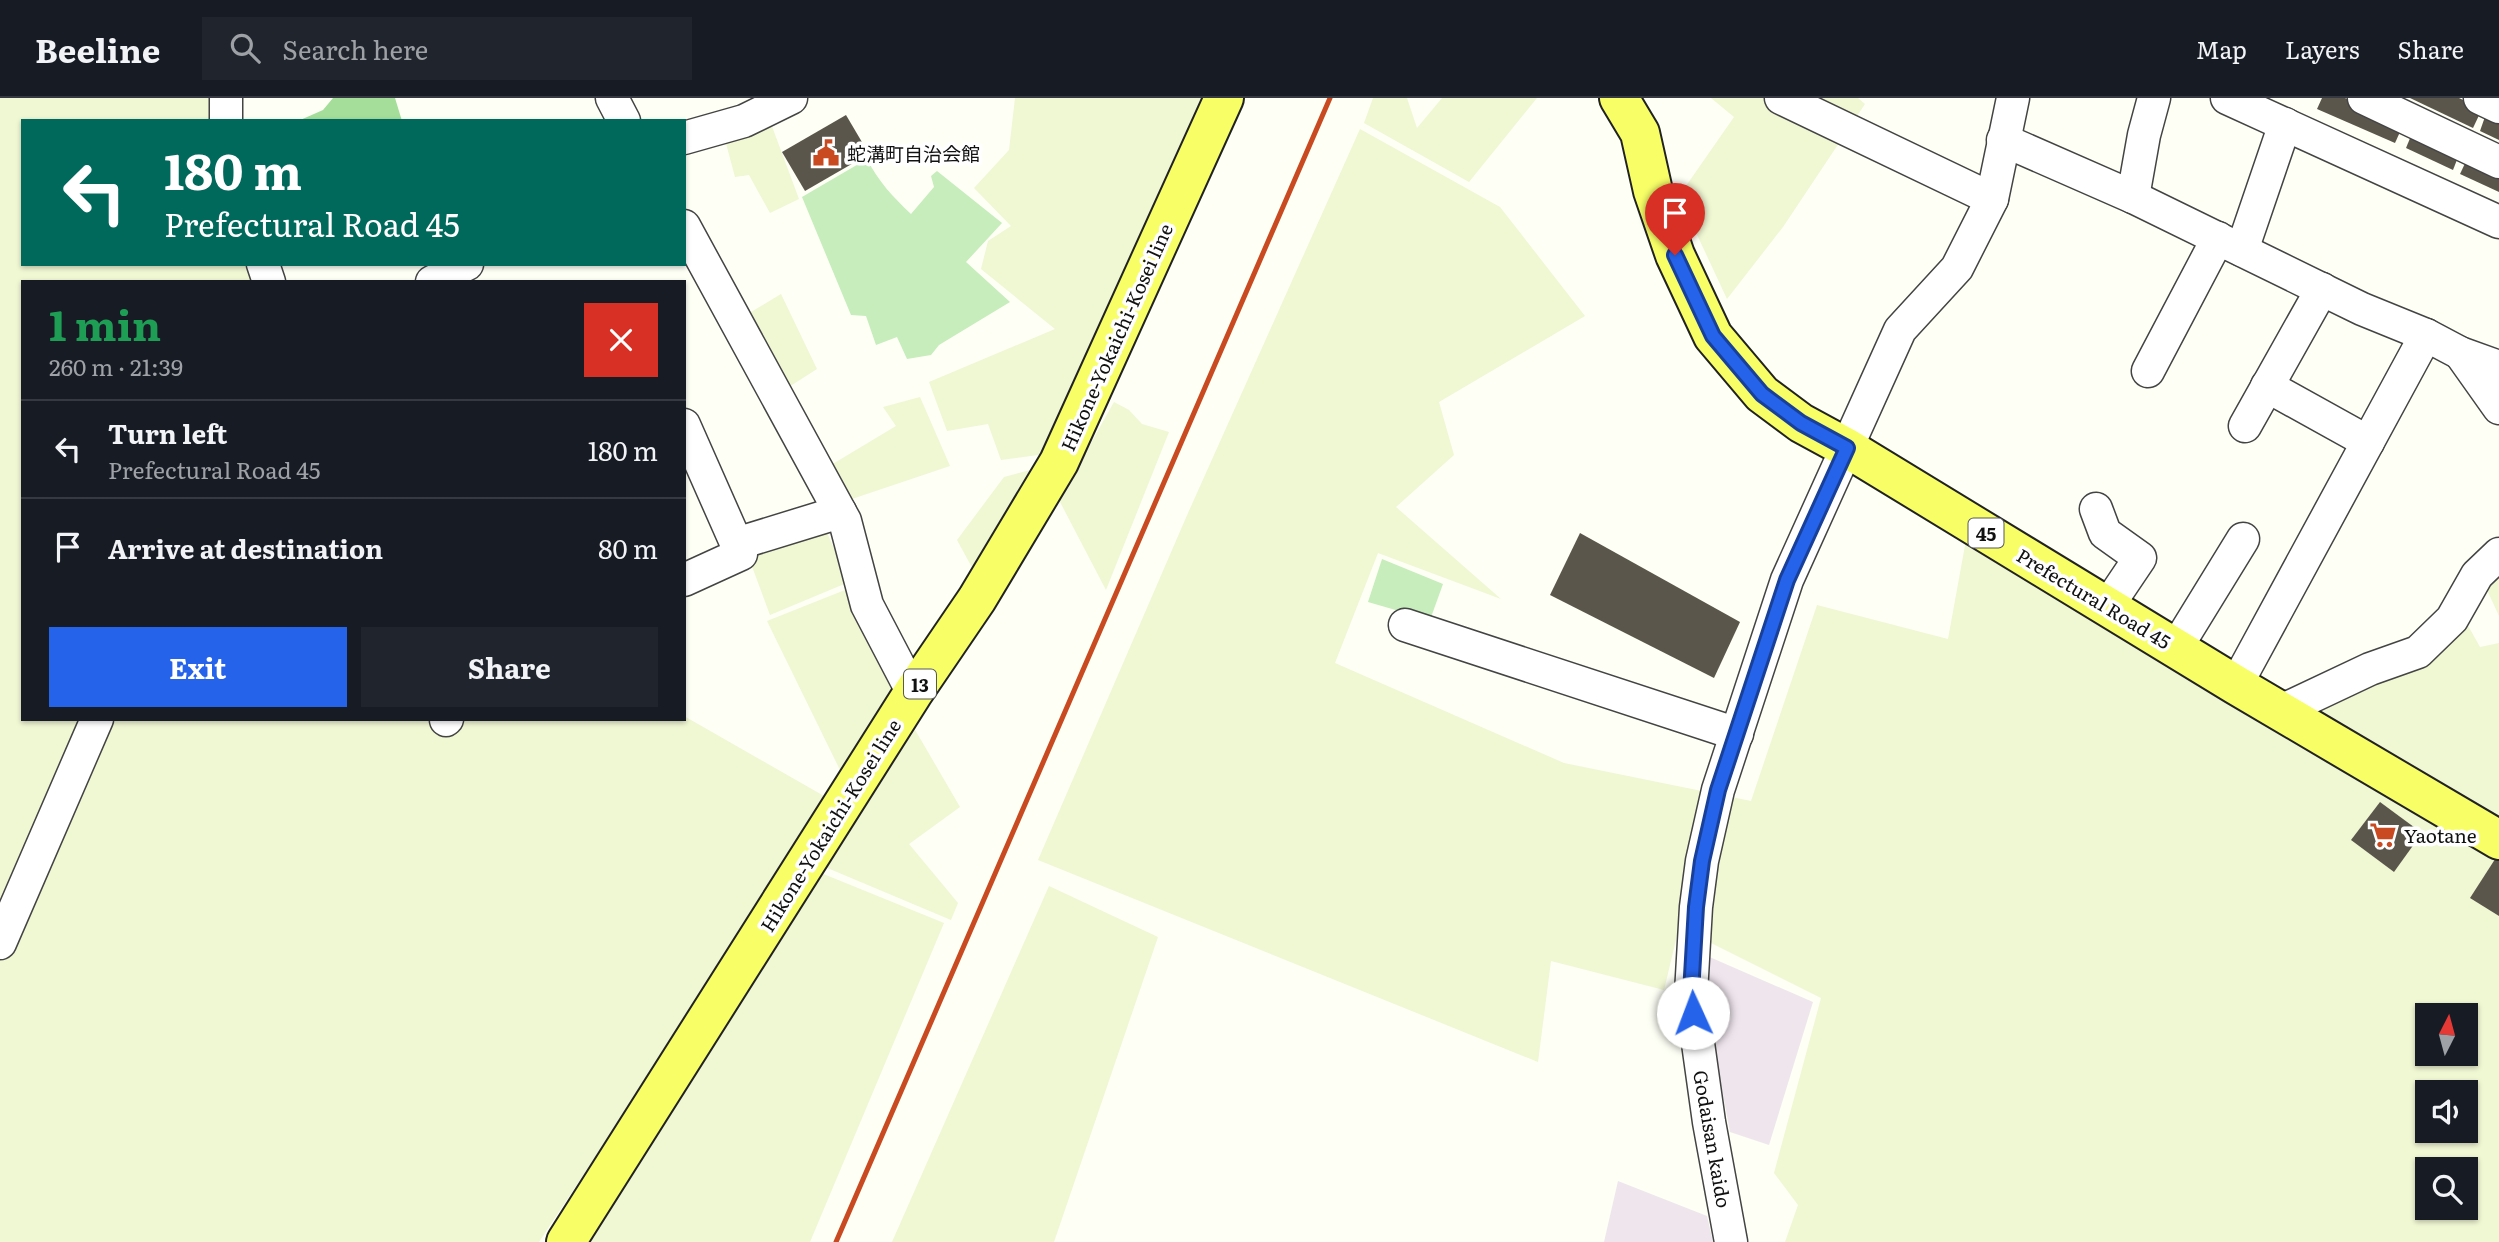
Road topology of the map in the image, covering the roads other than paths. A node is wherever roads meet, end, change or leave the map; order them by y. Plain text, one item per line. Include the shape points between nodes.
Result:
1 (226, 98) edge
2 (612, 98) edge
3 (791, 98) edge
4 (1224, 98) edge
5 (1619, 98) edge
6 (1781, 98) edge
7 (2013, 98) edge
8 (2154, 98) edge
9 (2227, 98) edge
10 (2364, 98) edge
11 (2480, 98) edge
12 (2499, 107) edge
13 (226, 119) edge
14 (623, 119) edge
15 (2285, 124) junction
16 (686, 137) edge
17 (2003, 140) junction
18 (2499, 162) edge
19 (2133, 197) junction
20 (1992, 199) junction
21 (2499, 222) edge
22 (686, 230) edge
23 (2230, 244) junction
24 (463, 266) edge
25 (436, 280) edge
26 (2322, 289) junction
27 (2426, 335) junction
28 (2460, 353) junction
29 (2499, 368) edge
30 (2148, 371) dead end
31 (2267, 386) junction
32 (2499, 408) edge
33 (2245, 426) dead end
34 (686, 430) edge
35 (2368, 442) junction
36 (1847, 448) junction
37 (2096, 509) dead end
38 (840, 512) junction
39 (2244, 539) dead end
40 (736, 544) junction
41 (2499, 554) edge
42 (686, 579) edge
43 (2107, 607) junction
44 (1405, 625) dead end
45 (2176, 648) junction
46 (2236, 685) junction
47 (913, 693) junction
48 (2281, 711) junction
49 (96, 721) edge
50 (1737, 734) junction
51 (2499, 839) edge
52 (0, 943) edge
53 (566, 1242) edge
54 (1731, 1242) edge

1 - 13 street
2 - 14 street
3 - 16 street via 744,121
4 - 47 main road, Hikone-Yokaichi-Kosei line / 13 via 1059,462
5 - 36 main road, Prefectural Road 45 / 45 via 1640,132 1653,191 1675,255 1713,336 1762,394 1801,423
6 - 20 street
7 - 17 street, Godaisan kaido
8 - 19 street
9 - 15 street
10 - 18 street
11 - 12 street
15 - 21 street
15 - 23 street
17 - 19 street
17 - 20 street, Godaisan kaido
19 - 23 street
20 - 36 street, Godaisan kaido via 1957,268 1899,330
22 - 38 street
23 - 26 street
23 - 30 street
24 - 25 street
26 - 27 street
26 - 31 street
27 - 28 street
27 - 35 street
28 - 29 street
28 - 32 street
31 - 33 street
31 - 35 street
34 - 40 street
35 - 46 street
36 - 43 main road, Prefectural Road 45 / 45
36 - 50 street, Godaisan kaido via 1787,580
37 - 43 street via 2105,533 2140,558
38 - 40 street
38 - 47 street via 867,605
39 - 45 street
40 - 42 street via 741,554
41 - 48 street via 2477,575 2452,619 2418,652
43 - 45 main road, Prefectural Road 45 / 45
44 - 50 street
45 - 46 main road, Prefectural Road 45 / 45
46 - 48 main road, Prefectural Road 45 / 45
47 - 53 main road, Hikone-Yokaichi-Kosei line / 13
48 - 51 main road, Prefectural Road 45 / 45
49 - 52 street
50 - 54 street, Godaisan kaido via 1702,861 1691,993

